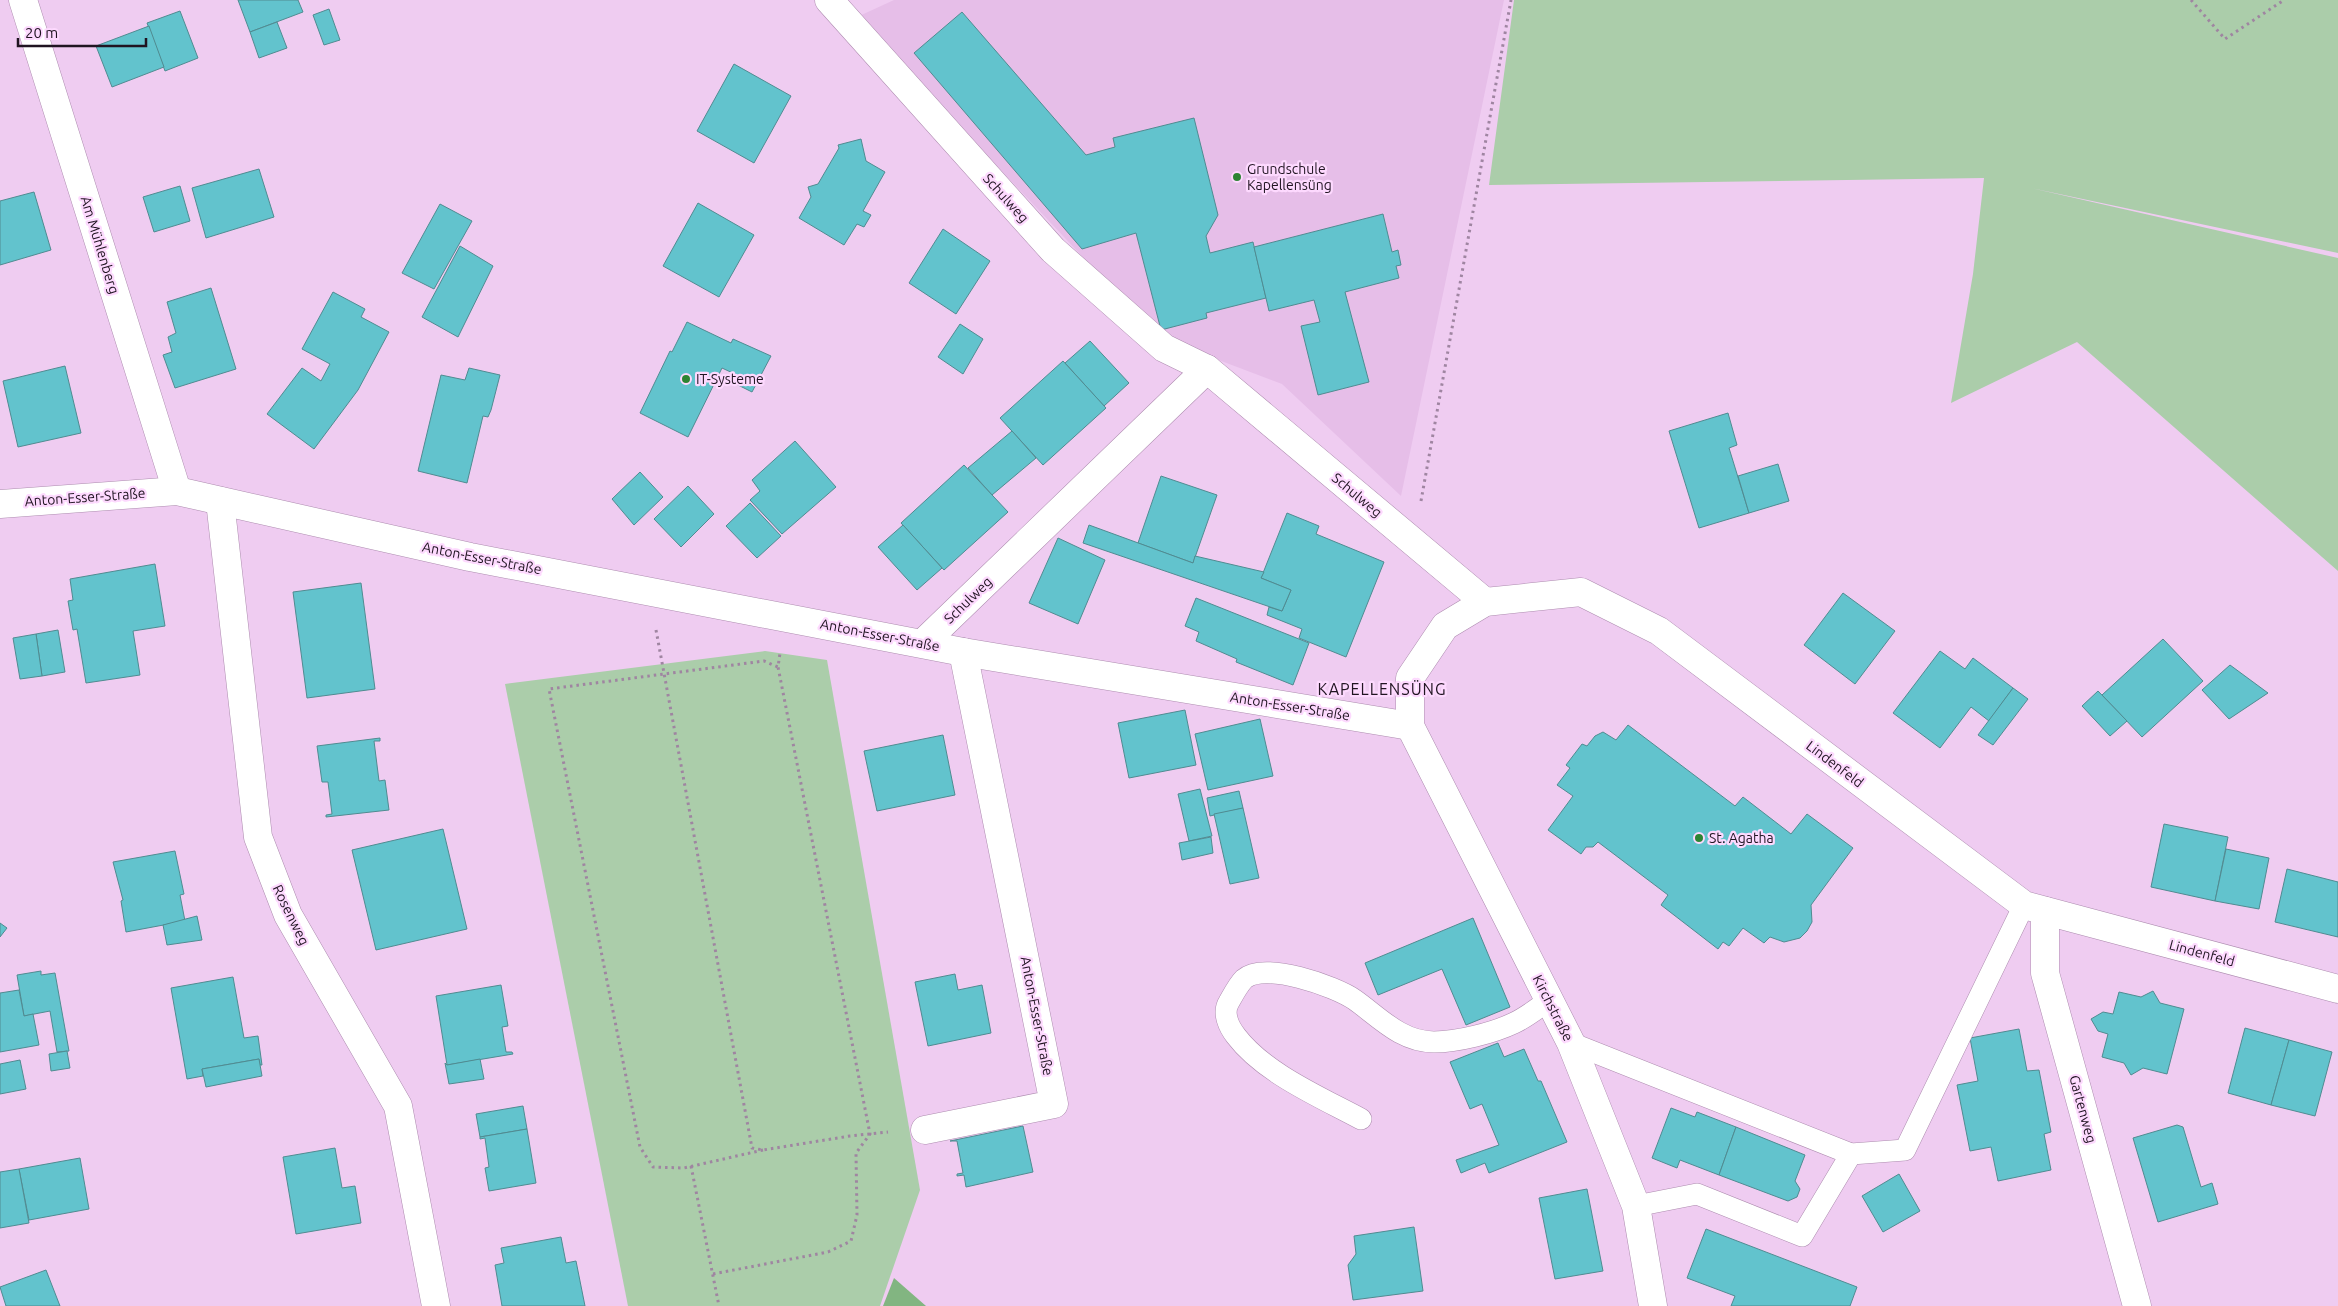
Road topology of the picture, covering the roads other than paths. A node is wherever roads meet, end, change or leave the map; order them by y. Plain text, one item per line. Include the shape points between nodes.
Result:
1 (23, 0) edge
2 (829, 0) edge
3 (1206, 368) junction
4 (177, 491) junction
5 (220, 501) junction
6 (0, 504) edge
7 (1485, 602) junction
8 (923, 643) junction
9 (963, 652) junction
10 (1410, 726) junction
11 (2034, 908) junction
12 (2338, 989) edge
13 (1550, 1000) junction
14 (1571, 1043) junction
15 (1362, 1119) dead end
16 (925, 1130) road end
17 (1851, 1154) junction
18 (1636, 1206) junction
19 (436, 1306) edge
20 (1653, 1306) edge
21 (2137, 1306) edge

1 - 4 street, Am Mühlenberg
2 - 3 street, Schulweg via 1053,250 1164,348
3 - 7 street, Schulweg
3 - 8 street, Schulweg
4 - 5 street, Anton-Esser-Straße
4 - 6 street, Anton-Esser-Straße
5 - 8 street, Anton-Esser-Straße via 470,557
5 - 19 street, Rosenweg via 258,837 288,915 398,1106
7 - 10 street, Lindenfeld via 1445,626 1410,678
7 - 11 street, Lindenfeld via 1581,592 1659,631
8 - 9 street, Anton-Esser-Straße
9 - 10 street, Anton-Esser-Straße
9 - 16 street, Anton-Esser-Straße via 1054,1104
10 - 13 street, Kirchstraße
11 - 12 street, Lindenfeld
11 - 17 lane via 1905,1150
11 - 21 street, Gartenweg via 2045,973
13 - 14 street, Kirchstraße
13 - 15 lane via 1514,1023 1468,1038 1433,1042 1393,1030 1354,999 1306,980 1278,973 1258,973 1244,979 1227,1005 1227,1024 1248,1052 1306,1090
14 - 17 lane
14 - 18 street, Kirchstraße
17 - 18 lane via 1802,1236 1697,1194
18 - 20 street, Kirchstraße

